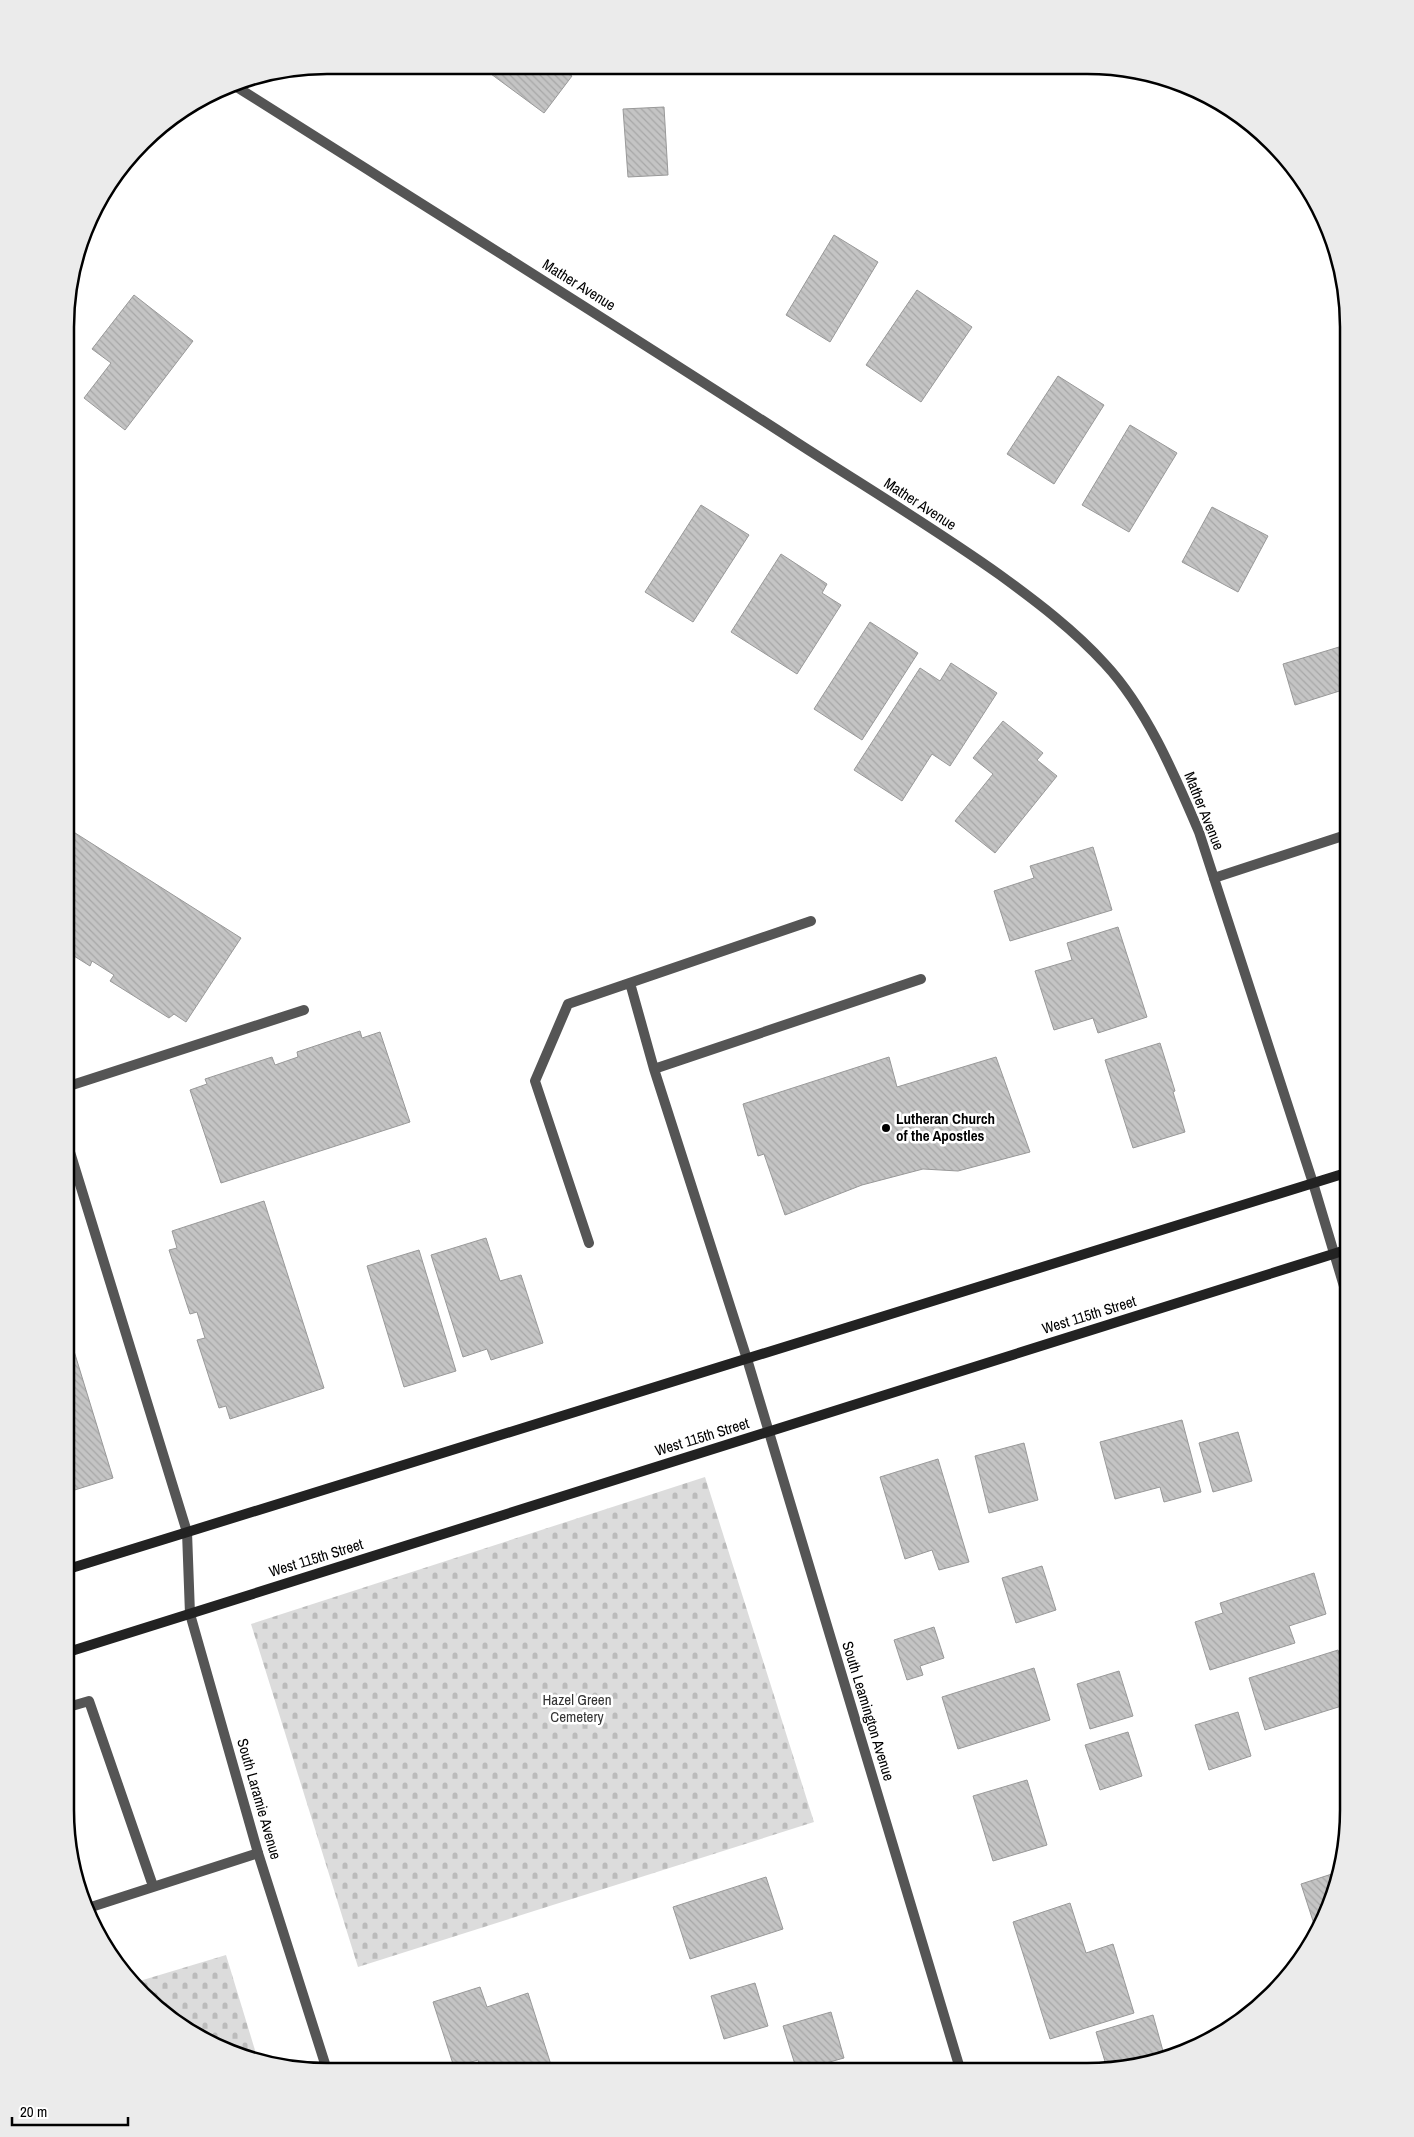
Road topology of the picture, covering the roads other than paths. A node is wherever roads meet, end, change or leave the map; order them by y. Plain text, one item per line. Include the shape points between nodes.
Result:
1 (240, 89) edge
2 (1340, 837) edge
3 (1214, 878) junction
4 (811, 921) dead end
5 (921, 979) dead end
6 (630, 983) junction
7 (304, 1010) dead end
8 (654, 1069) junction
9 (74, 1084) edge
10 (74, 1165) edge
11 (1340, 1175) edge
12 (1312, 1183) junction
13 (588, 1243) dead end
14 (1340, 1252) edge
15 (1334, 1254) junction
16 (1340, 1274) edge
17 (747, 1359) junction
18 (768, 1432) junction
19 (187, 1532) junction
20 (74, 1567) edge
21 (190, 1614) junction
22 (74, 1650) edge
23 (74, 1705) edge
24 (258, 1853) junction
25 (153, 1886) junction
26 (93, 1906) edge
27 (325, 2063) edge
28 (958, 2063) edge

1 - 3 street, Mather Avenue via 965,550 1035,601 1107,666 1136,706 1176,778
2 - 3 street
3 - 12 street, Mather Avenue
4 - 6 street
5 - 8 street
6 - 8 street, South Leamington Avenue
6 - 13 street via 568,1004 534,1081
7 - 9 street
8 - 17 street, South Leamington Avenue
10 - 19 street, South Laramie Avenue
11 - 12 street
12 - 15 street, Mather Avenue
12 - 17 street
14 - 15 street, West 115th Street
15 - 16 street, Mather Avenue
15 - 18 street, West 115th Street
17 - 18 street, South Leamington Avenue
17 - 19 street
18 - 21 street, West 115th Street
18 - 28 street, South Leamington Avenue
19 - 20 street
19 - 21 street, South Laramie Avenue
21 - 22 street, West 115th Street
21 - 24 street, South Laramie Avenue
23 - 25 street via 89,1700
24 - 25 street
24 - 27 street, South Laramie Avenue
25 - 26 street

